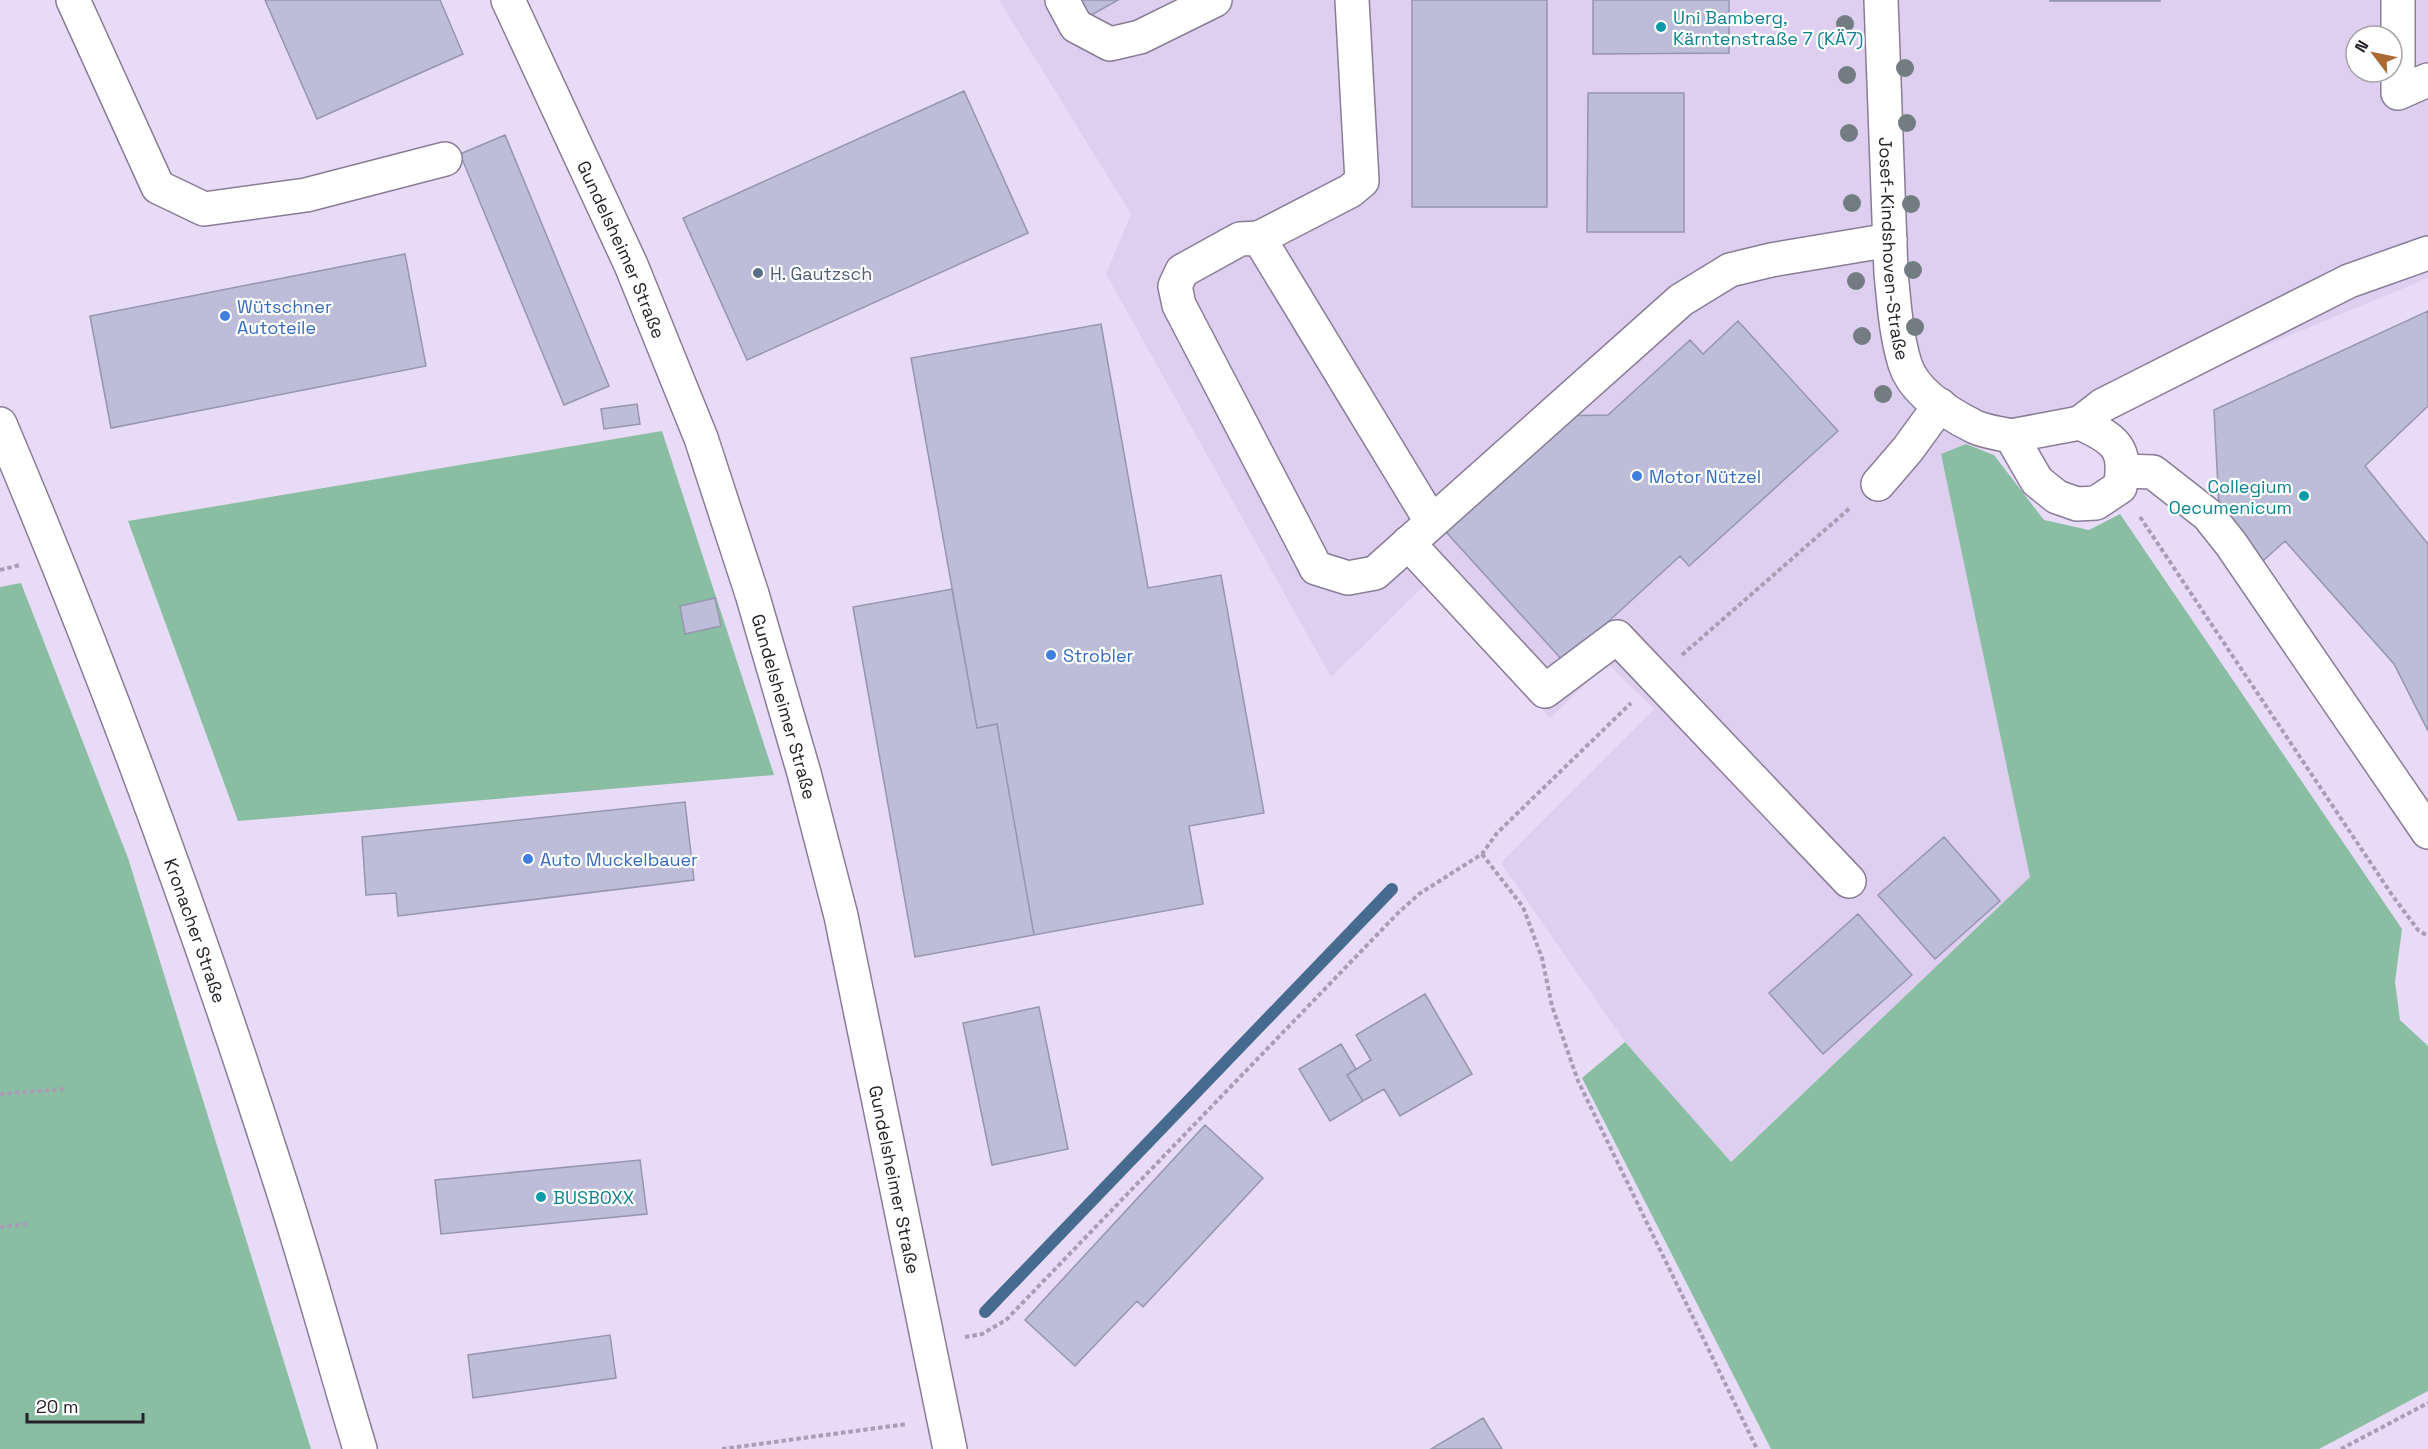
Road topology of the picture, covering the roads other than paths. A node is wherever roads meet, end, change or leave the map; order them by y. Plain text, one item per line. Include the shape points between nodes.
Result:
1 (73, 0) edge
2 (508, 0) edge
3 (1062, 0) edge
4 (1215, 0) edge
5 (1352, 0) edge
6 (1881, 0) edge
7 (2398, 0) edge
8 (2428, 80) edge
9 (445, 159) dead end
10 (1260, 238) junction
11 (1890, 240) junction
12 (2428, 253) edge
13 (1940, 405) junction
14 (2080, 423) junction
15 (0, 424) edge
16 (2011, 436) junction
17 (2121, 479) junction
18 (1878, 484) dead end
19 (1420, 532) junction
20 (2428, 832) edge
21 (1849, 881) dead end
22 (947, 1434) edge
23 (360, 1449) edge

1 - 9 street via 158,187 204,209 306,195
2 - 22 street, Gundelsheimer Straße via 631,265 701,438 749,584 841,916
3 - 4 street via 1076,26 1110,44 1140,37
5 - 10 street via 1362,181
6 - 11 street, Josef-Kindshoven-Straße
7 - 8 street via 2398,93
10 - 19 street
10 - 19 street via 1240,239 1182,272 1175,286 1179,305 1316,568 1348,578 1375,573
11 - 13 street, Josef-Kindshoven-Straße via 1895,311 1905,365 1922,390
11 - 19 street via 1730,270 1681,300
12 - 14 street via 2349,280 2103,405
13 - 16 street, Josef-Kindshoven-Straße via 1977,428
13 - 18 street
14 - 16 street, Josef-Kindshoven-Straße
14 - 17 street via 2102,433 2117,448 2123,458
15 - 23 street, Kronacher Straße via 56,556 165,843 278,1173
16 - 17 street via 2037,481 2056,497 2077,504 2096,503
17 - 20 street via 2153,472 2208,515
19 - 21 street via 1545,691 1617,637

